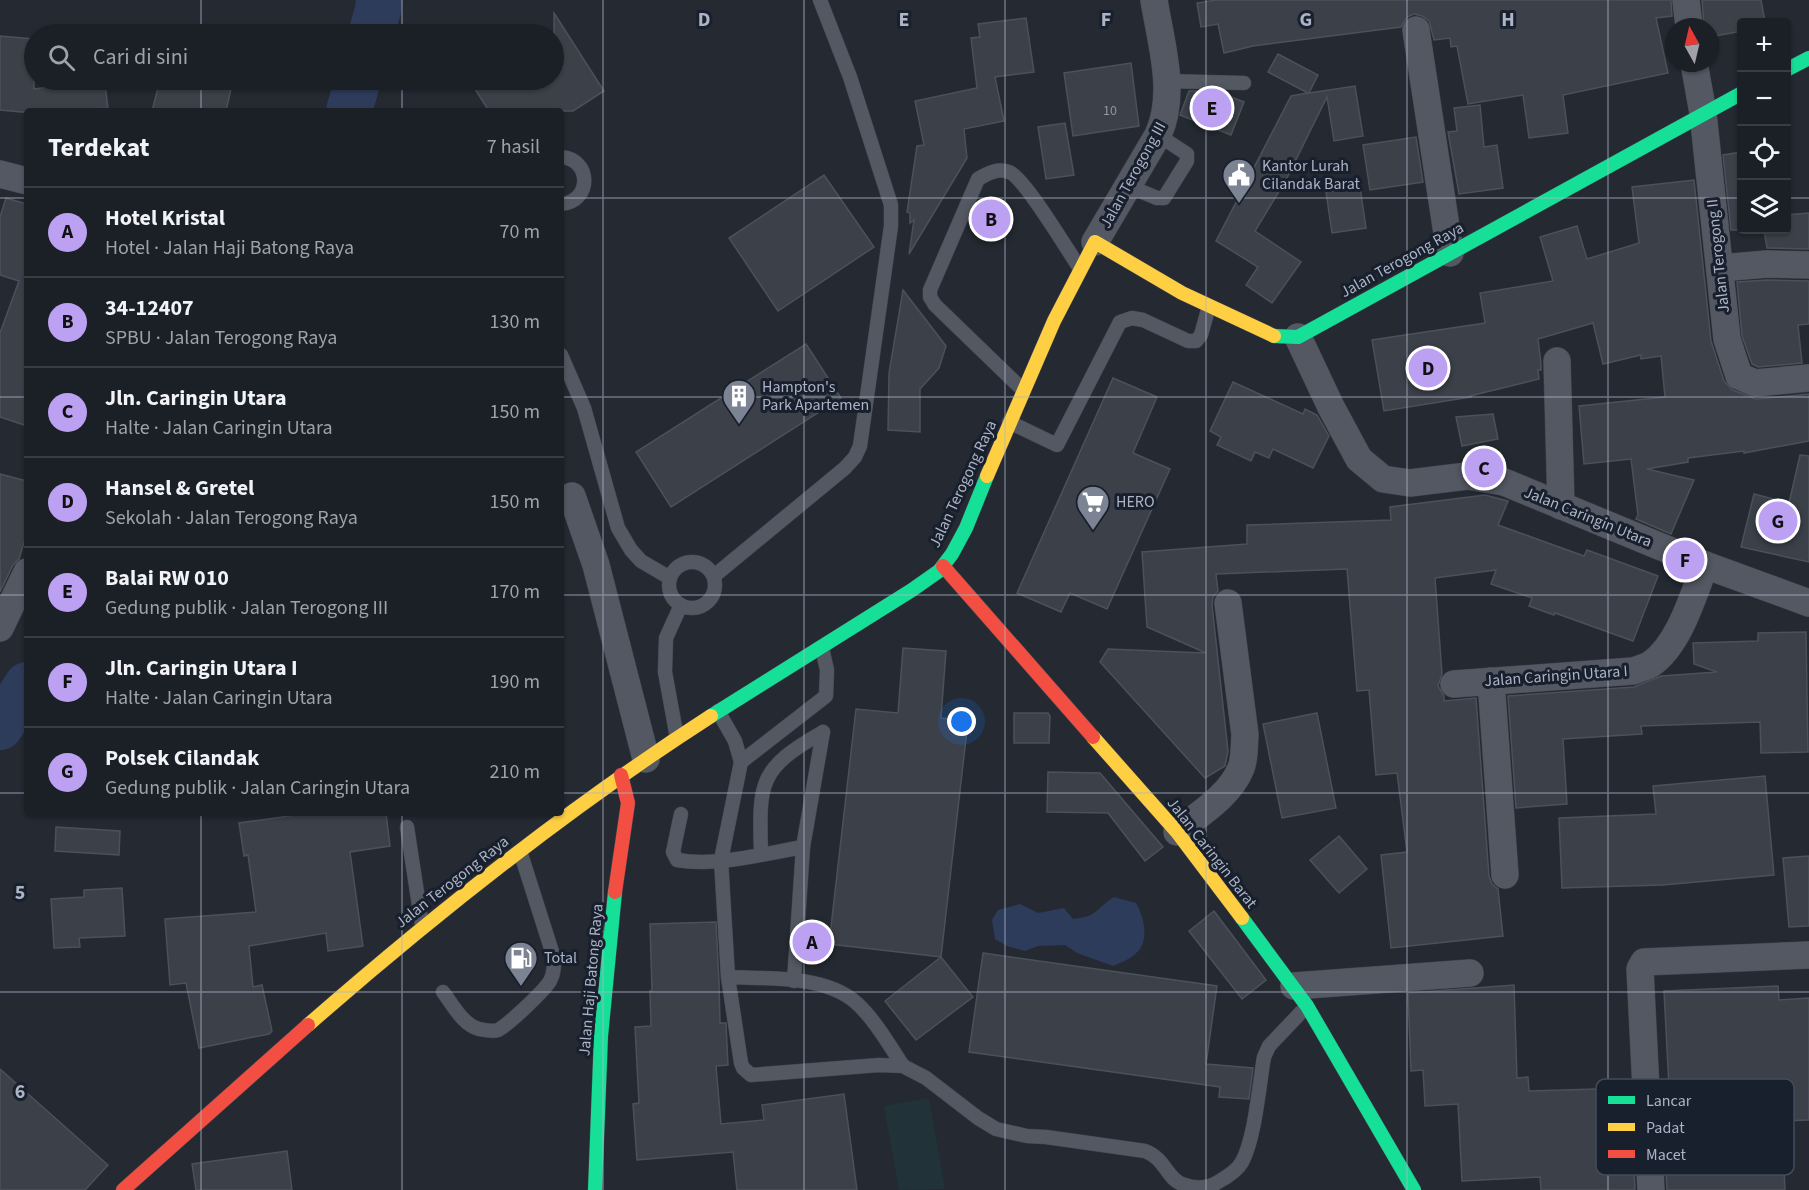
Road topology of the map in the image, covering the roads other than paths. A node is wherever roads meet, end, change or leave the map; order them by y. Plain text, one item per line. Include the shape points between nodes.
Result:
1 (820, 0) edge
2 (1154, 0) edge
3 (1686, 0) edge
4 (1688, 18) edge
5 (1416, 30) dead end
6 (1809, 58) edge
7 (1791, 67) edge
8 (1696, 72) edge
9 (1167, 81) junction
10 (1244, 83) dead end
11 (1737, 96) edge
12 (1703, 113) junction
13 (1158, 135) junction
14 (564, 158) edge
15 (0, 174) edge
16 (24, 180) edge
17 (1128, 186) junction
18 (564, 203) edge
19 (1095, 242) junction
20 (1450, 253) junction
21 (1809, 265) edge
22 (1079, 268) junction
23 (1720, 268) junction
24 (1209, 306) junction
25 (1298, 337) junction
26 (1557, 361) dead end
27 (564, 362) edge
28 (1809, 378) edge
29 (1023, 390) junction
30 (1010, 422) junction
31 (572, 496) dead end
32 (1561, 506) junction
33 (943, 566) junction
34 (1705, 566) junction
35 (714, 576) junction
36 (24, 578) edge
37 (670, 578) junction
38 (1228, 603) dead end
39 (1809, 603) edge
40 (681, 605) junction
41 (0, 628) edge
42 (822, 648) junction
43 (1491, 681) junction
44 (1454, 684) dead end
45 (718, 711) junction
46 (676, 738) junction
47 (646, 759) junction
48 (741, 762) junction
49 (621, 776) junction
50 (681, 814) dead end
51 (407, 827) dead end
52 (1177, 832) junction
53 (803, 848) junction
54 (520, 849) junction
55 (761, 854) junction
56 (721, 860) junction
57 (1505, 875) dead end
58 (422, 925) junction
59 (1809, 956) edge
60 (1470, 972) dead end
61 (728, 977) junction
62 (794, 981) junction
63 (443, 993) dead end
64 (1300, 996) junction
65 (903, 1066) junction
66 (1645, 1079) edge
67 (1650, 1175) edge
68 (123, 1190) edge
69 (595, 1190) edge
70 (1414, 1190) edge
71 (1651, 1190) edge

1 - 35 lane via 850,77 891,205 860,446 845,468
2 - 9 street, Jalan Terogong III
3 - 4 street
5 - 20 street
6 - 7 street
8 - 12 street, Jalan Terogong II
9 - 10 lane
9 - 13 street, Jalan Terogong III via 1167,107
11 - 12 street, Jalan Terogong Raya
12 - 20 street, Jalan Terogong Raya
12 - 23 street, Jalan Terogong II
13 - 17 street, Jalan Terogong III
13 - 17 lane via 1187,154 1188,161 1164,198
14 - 18 lane via 579,164 585,185 578,198
15 - 16 street
17 - 19 street, Jalan Terogong III
19 - 22 street, Jalan Terogong Raya
19 - 24 street
20 - 25 street, Jalan Terogong Raya
21 - 23 street
22 - 29 street, Jalan Terogong Raya
22 - 29 lane via 1012,172 988,172 978,179 930,297
23 - 28 street, Jalan Terogong II via 1727,339 1739,376 1755,383
24 - 25 street via 1271,336
24 - 30 lane via 1196,341 1143,320 1120,322 1057,445
25 - 32 street, Jalan Caringin Utara via 1359,459 1383,479 1410,483 1467,476 1504,482
26 - 32 street
27 - 37 lane via 584,408 618,528 642,561
29 - 30 street, Jalan Terogong Raya
30 - 33 street, Jalan Terogong Raya via 964,528
31 - 47 street via 596,565
32 - 34 street, Jalan Caringin Utara
33 - 42 street, Jalan Terogong Raya
33 - 52 street, Jalan Caringin Barat
34 - 39 street, Jalan Caringin Utara
34 - 43 street, Jalan Caringin Utara I via 1668,648 1646,666 1634,671
35 - 37 lane via 703,564 687,562
35 - 40 lane via 711,599 697,607
36 - 41 street
37 - 40 lane via 671,593
38 - 52 street via 1245,735 1244,757 1228,790
40 - 46 lane via 666,638 664,672
42 - 45 street, Jalan Terogong Raya
42 - 48 lane via 827,670 826,696
43 - 44 street, Jalan Caringin Utara I
43 - 57 street
45 - 46 street, Jalan Terogong Raya
45 - 48 lane via 735,741
46 - 47 street, Jalan Terogong Raya
47 - 49 street, Jalan Terogong Raya
48 - 56 lane
49 - 54 street, Jalan Terogong Raya
49 - 69 street, Jalan Haji Batong Raya via 628,803 600,1036
50 - 56 lane via 673,852 676,860
51 - 58 lane
52 - 64 street, Jalan Caringin Barat
53 - 55 lane
53 - 55 lane via 823,732 796,747 767,776 762,794
53 - 62 lane
54 - 58 street, Jalan Terogong Raya
54 - 63 lane via 554,958 549,982 498,1030 474,1027
55 - 56 lane
56 - 61 lane
58 - 68 street, Jalan Terogong Raya
59 - 66 street via 1644,962 1640,969
60 - 64 street
61 - 62 lane
61 - 65 lane via 741,1063 751,1075
62 - 65 lane via 826,987 853,1000 878,1028
64 - 65 lane via 1266,1052 1242,1163 1211,1187 1175,1180 1156,1155 1137,1149 996,1129
64 - 70 street, Jalan Caringin Barat
67 - 71 street

